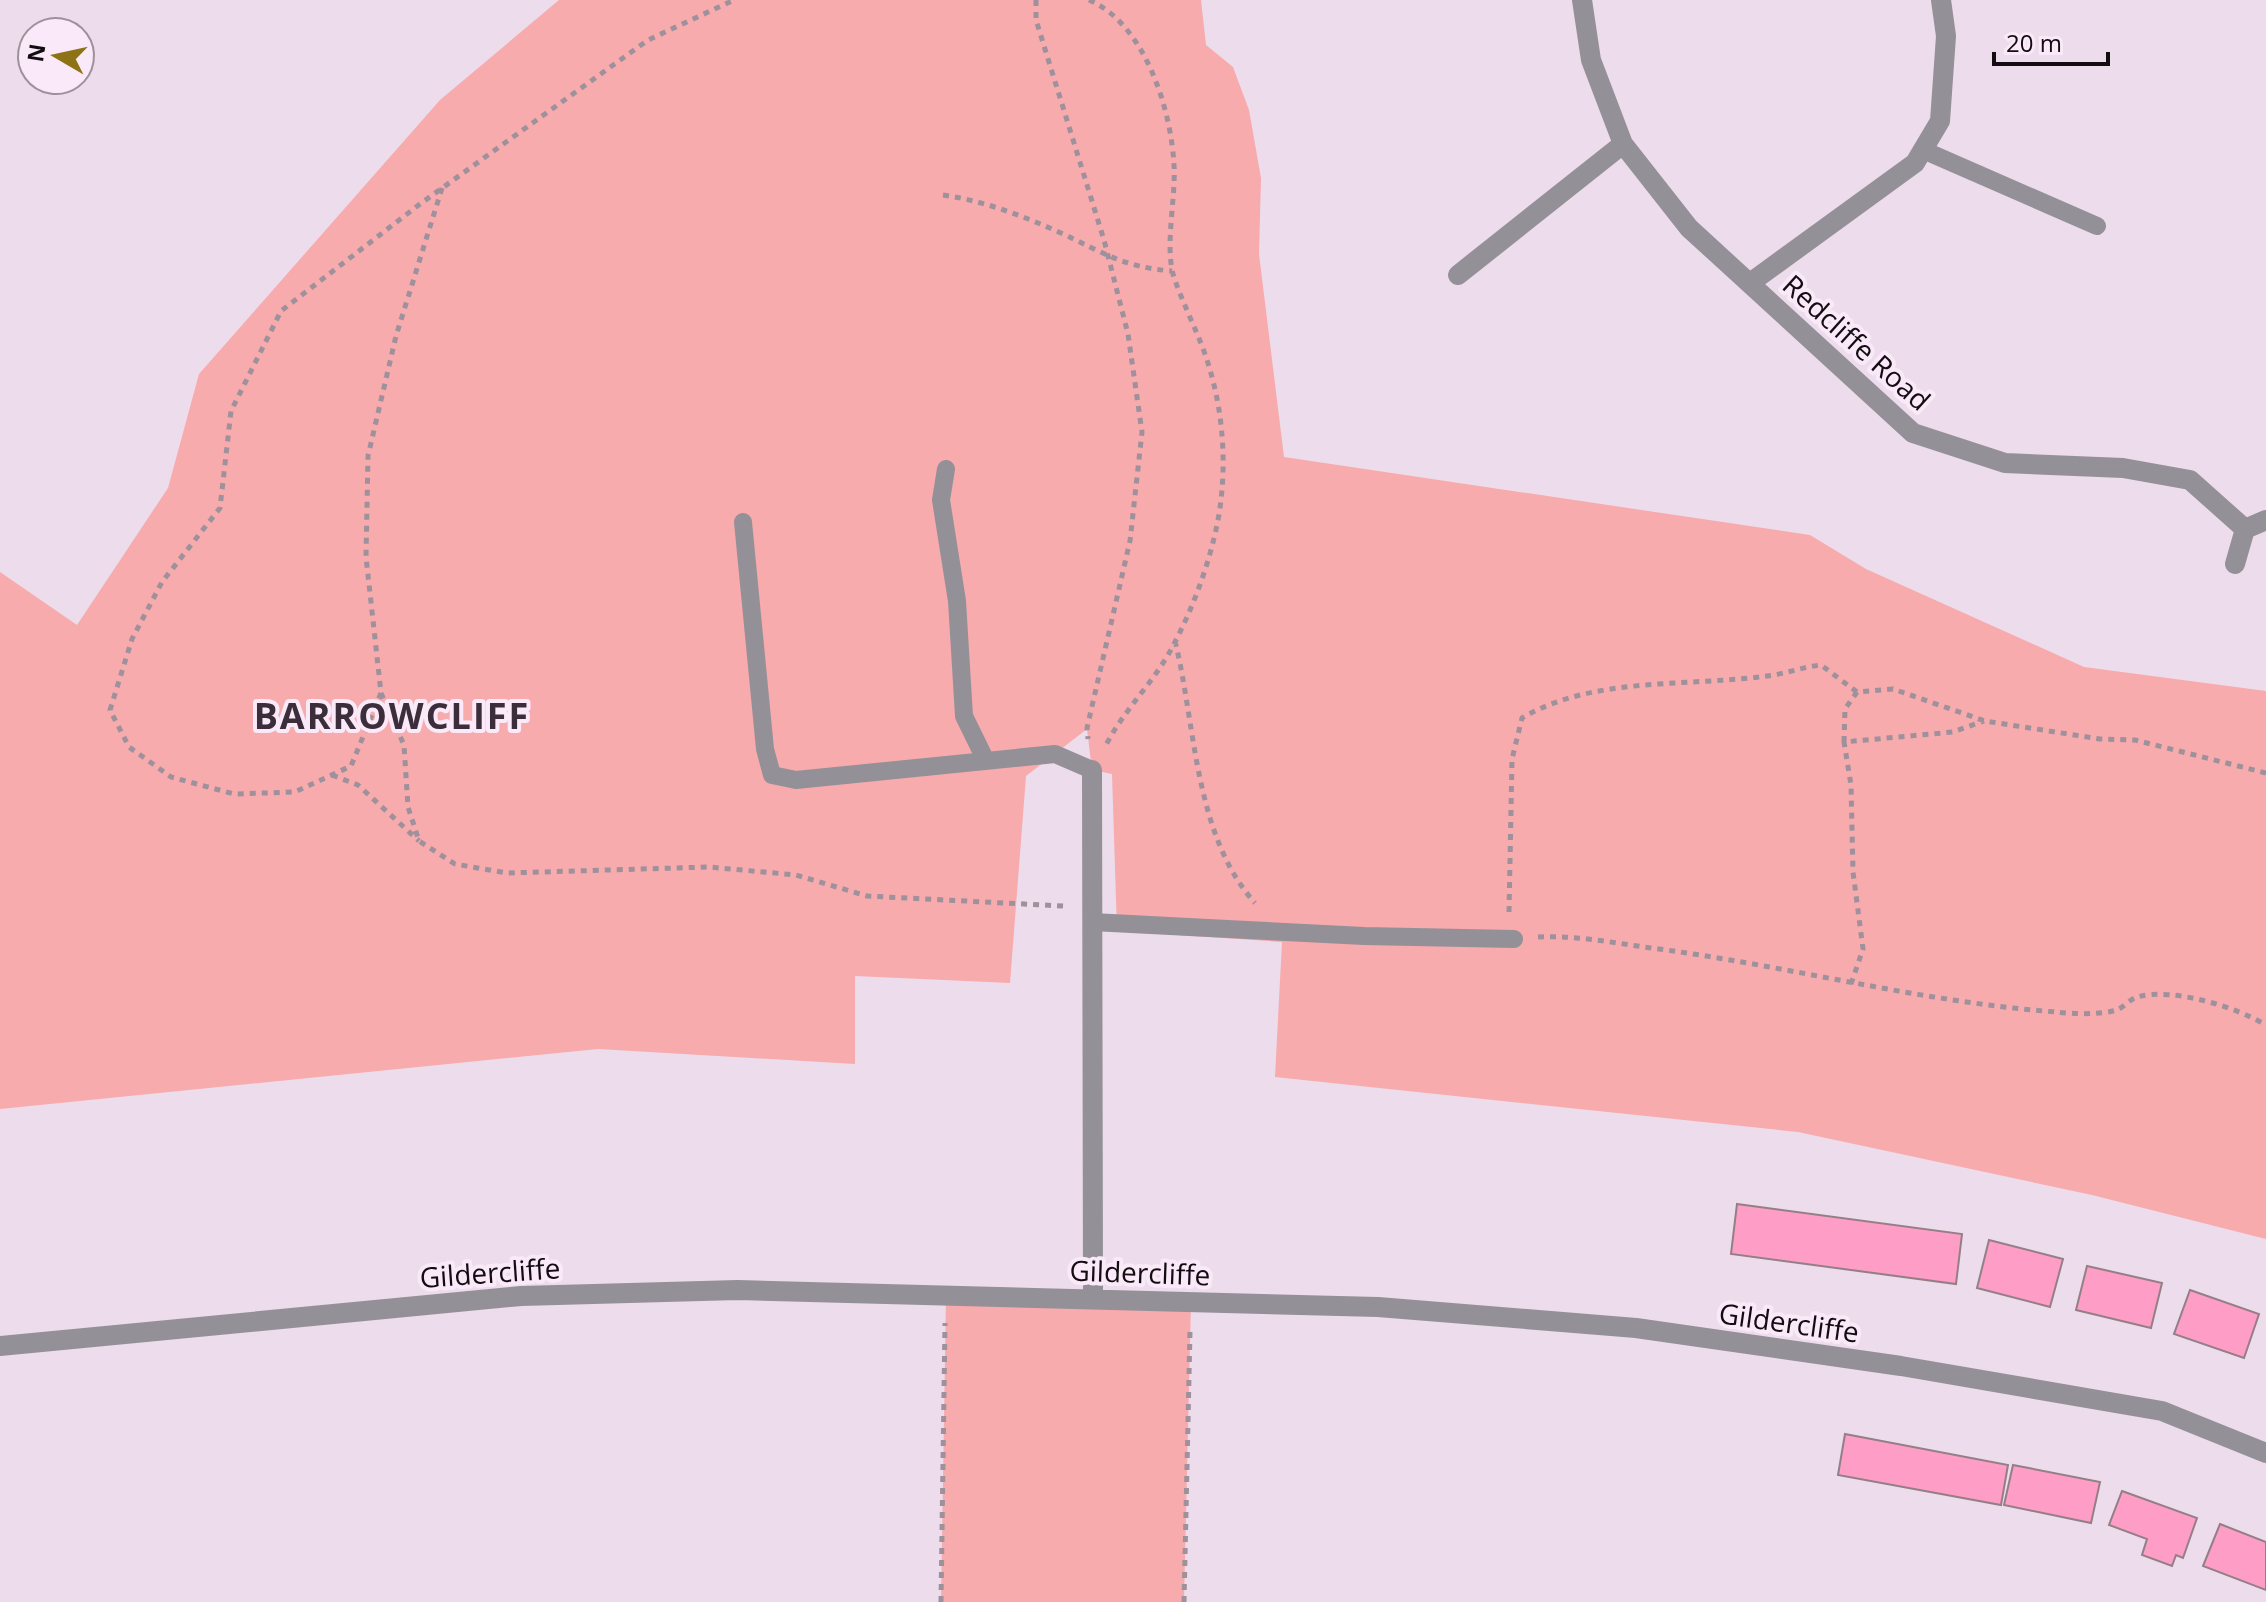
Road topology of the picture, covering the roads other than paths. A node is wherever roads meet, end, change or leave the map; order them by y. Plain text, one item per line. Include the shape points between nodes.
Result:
1 (1582, 0) edge
2 (1941, 0) edge
3 (1623, 144) junction
4 (1923, 150) junction
5 (2097, 226) dead end
6 (1458, 275) dead end
7 (1750, 283) junction
8 (946, 469) dead end
9 (2266, 520) edge
10 (743, 522) dead end
11 (2245, 529) junction
12 (2235, 564) dead end
13 (986, 761) junction
14 (1092, 770) joint
15 (1092, 915) junction
16 (1511, 938) road end
17 (1093, 1298) junction
18 (0, 1346) edge
19 (2266, 1453) edge

1 - 3 street, Redcliffe Road via 1591,60
2 - 4 street via 1946,36 1940,121
3 - 6 street
3 - 7 street, Redcliffe Road via 1689,228
4 - 5 lane
4 - 7 street via 1915,163
7 - 11 street, Redcliffe Road via 1913,433 2005,463 2123,468 2190,480
8 - 13 lane via 941,500 957,601 964,716
9 - 11 street
10 - 13 lane via 772,775 796,780
11 - 12 street
13 - 14 lane via 1055,754
14 - 15 street
15 - 16 lane via 1289,932
15 - 17 street
17 - 18 street, Gildercliffe via 738,1290 521,1296
17 - 19 street, Gildercliffe via 1378,1307 1636,1328 2162,1411

